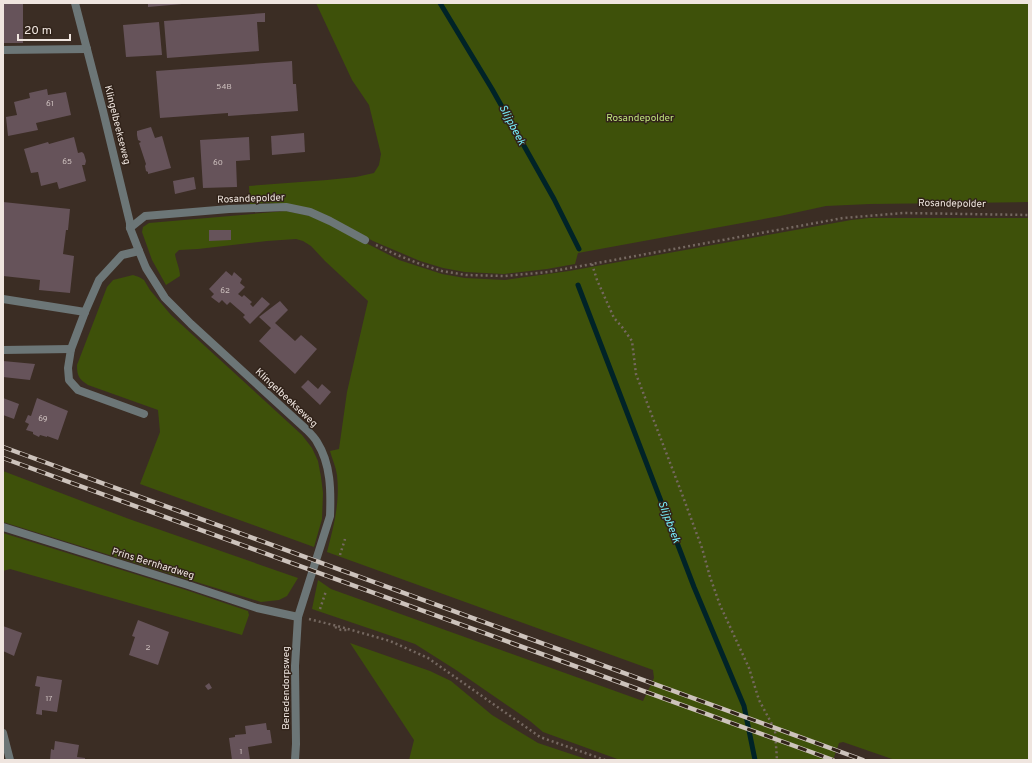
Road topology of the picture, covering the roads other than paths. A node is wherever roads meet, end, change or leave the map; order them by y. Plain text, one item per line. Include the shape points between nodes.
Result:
1 (75, 3) edge
2 (87, 49) junction
3 (3, 50) edge
4 (130, 228) junction
5 (365, 240) road end
6 (139, 251) junction
7 (3, 299) edge
8 (85, 312) junction
9 (71, 349) junction
10 (3, 350) edge
11 (144, 414) dead end
12 (3, 527) edge
13 (298, 617) junction
14 (3, 733) edge
15 (10, 760) edge
16 (295, 760) edge

1 - 2 street, Klingelbeekseweg
2 - 3 street
2 - 4 street, Klingelbeekseweg
4 - 5 street, Rosandepolder via 145,216 286,207 310,212
4 - 6 street, Klingelbeekseweg
6 - 8 street via 122,255 99,280
6 - 13 street, Klingelbeekseweg via 146,268 165,298 307,430 323,454 329,475 330,516
7 - 8 street
8 - 9 street
9 - 10 street
9 - 11 street via 69,380 78,390
12 - 13 street, Prins Bernhardweg via 257,608
13 - 16 street, Benedendorpsweg
14 - 15 street

